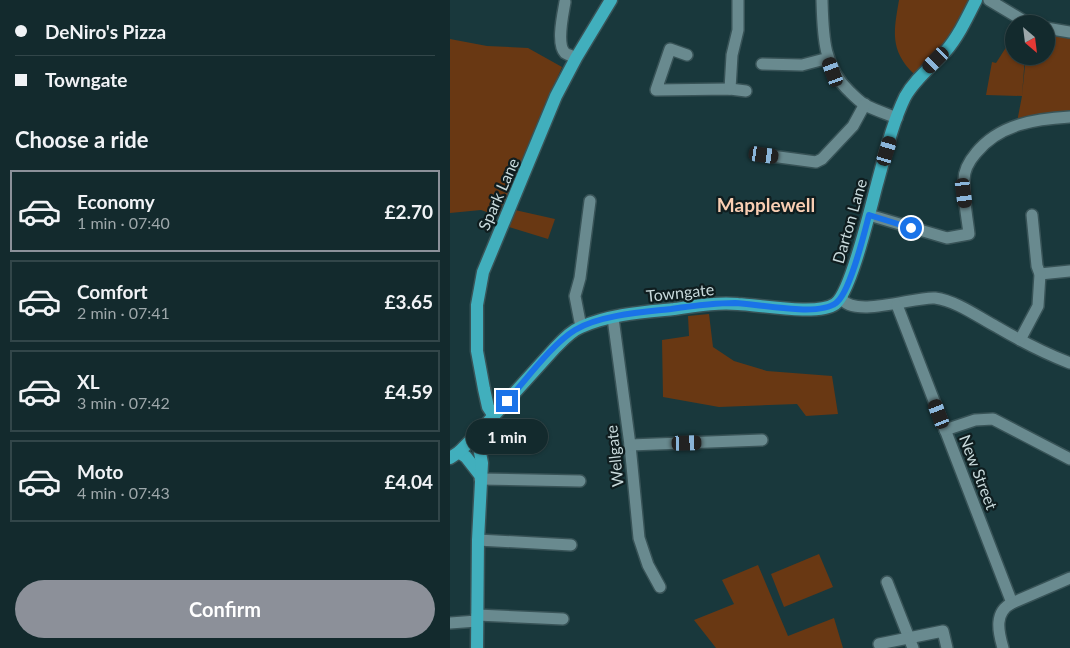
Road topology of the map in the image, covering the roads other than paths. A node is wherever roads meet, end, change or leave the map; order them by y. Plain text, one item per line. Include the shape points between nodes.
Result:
1 (611, 0) edge
2 (738, 0) edge
3 (822, 0) edge
4 (976, 0) edge
5 (989, 0) edge
6 (565, 2) dead end
7 (1014, 15) edge
8 (1055, 30) edge
9 (1070, 32) edge
10 (687, 55) dead end
11 (576, 58) junction
12 (828, 59) junction
13 (762, 64) dead end
14 (730, 90) junction
15 (746, 91) dead end
16 (865, 104) junction
17 (1070, 117) edge
18 (897, 118) junction
19 (764, 155) dead end
20 (590, 200) dead end
21 (869, 215) junction
22 (1032, 215) dead end
23 (1070, 270) edge
24 (1040, 274) junction
25 (841, 298) junction
26 (897, 305) junction
27 (613, 318) junction
28 (581, 327) junction
29 (1020, 340) junction
30 (1070, 363) edge
31 (494, 416) junction
32 (945, 430) junction
33 (480, 432) junction
34 (762, 440) dead end
35 (630, 445) junction
36 (455, 455) edge
37 (1070, 459) edge
38 (480, 477) junction
39 (580, 481) dead end
40 (478, 540) junction
41 (571, 546) dead end
42 (1070, 578) edge
43 (887, 582) dead end
44 (660, 587) dead end
45 (1012, 602) junction
46 (477, 618) junction
47 (562, 619) dead end
48 (450, 623) edge
49 (911, 643) edge
50 (477, 648) edge
51 (880, 648) edge
52 (947, 648) edge
53 (1003, 648) edge

1 - 11 main road, Spark Lane
2 - 14 street via 738,30 732,54
3 - 12 street
4 - 18 main road, Darton Lane via 959,32 905,97
5 - 7 street
6 - 11 street via 561,46 565,53
8 - 9 street
10 - 14 street via 670,49 656,90
11 - 31 main road, Spark Lane via 556,96 481,281 478,351 488,407
12 - 13 street via 802,65
12 - 16 street via 842,84
14 - 15 street
16 - 18 street
16 - 19 street via 853,126 822,159 816,162
17 - 21 street via 1029,122 999,132 984,143 969,161 964,178 970,234 947,238
18 - 21 main road, Darton Lane
20 - 28 street via 576,296
21 - 25 main road, Darton Lane
22 - 24 street
23 - 24 street
24 - 29 street via 1038,306
25 - 26 street via 849,305
25 - 27 main road, Towngate via 829,307 813,310 736,303
26 - 29 street via 933,298 951,303
26 - 32 street, New Street
27 - 28 main road, Towngate
27 - 35 street, Wellgate
28 - 31 main road, Towngate via 555,348
29 - 30 street
31 - 33 main road, Towngate
32 - 37 street via 976,420 993,419
32 - 45 street, New Street
33 - 36 main road, Towngate
33 - 38 main road
34 - 35 street
35 - 44 street, Wellgate via 639,538
36 - 38 main road via 466,457
38 - 39 street
38 - 40 main road
40 - 41 street
40 - 46 main road
42 - 45 street
43 - 49 street
45 - 53 street via 1000,614 998,625
46 - 47 street
46 - 48 street
46 - 50 main road
49 - 51 street via 879,644
49 - 52 street via 943,631

